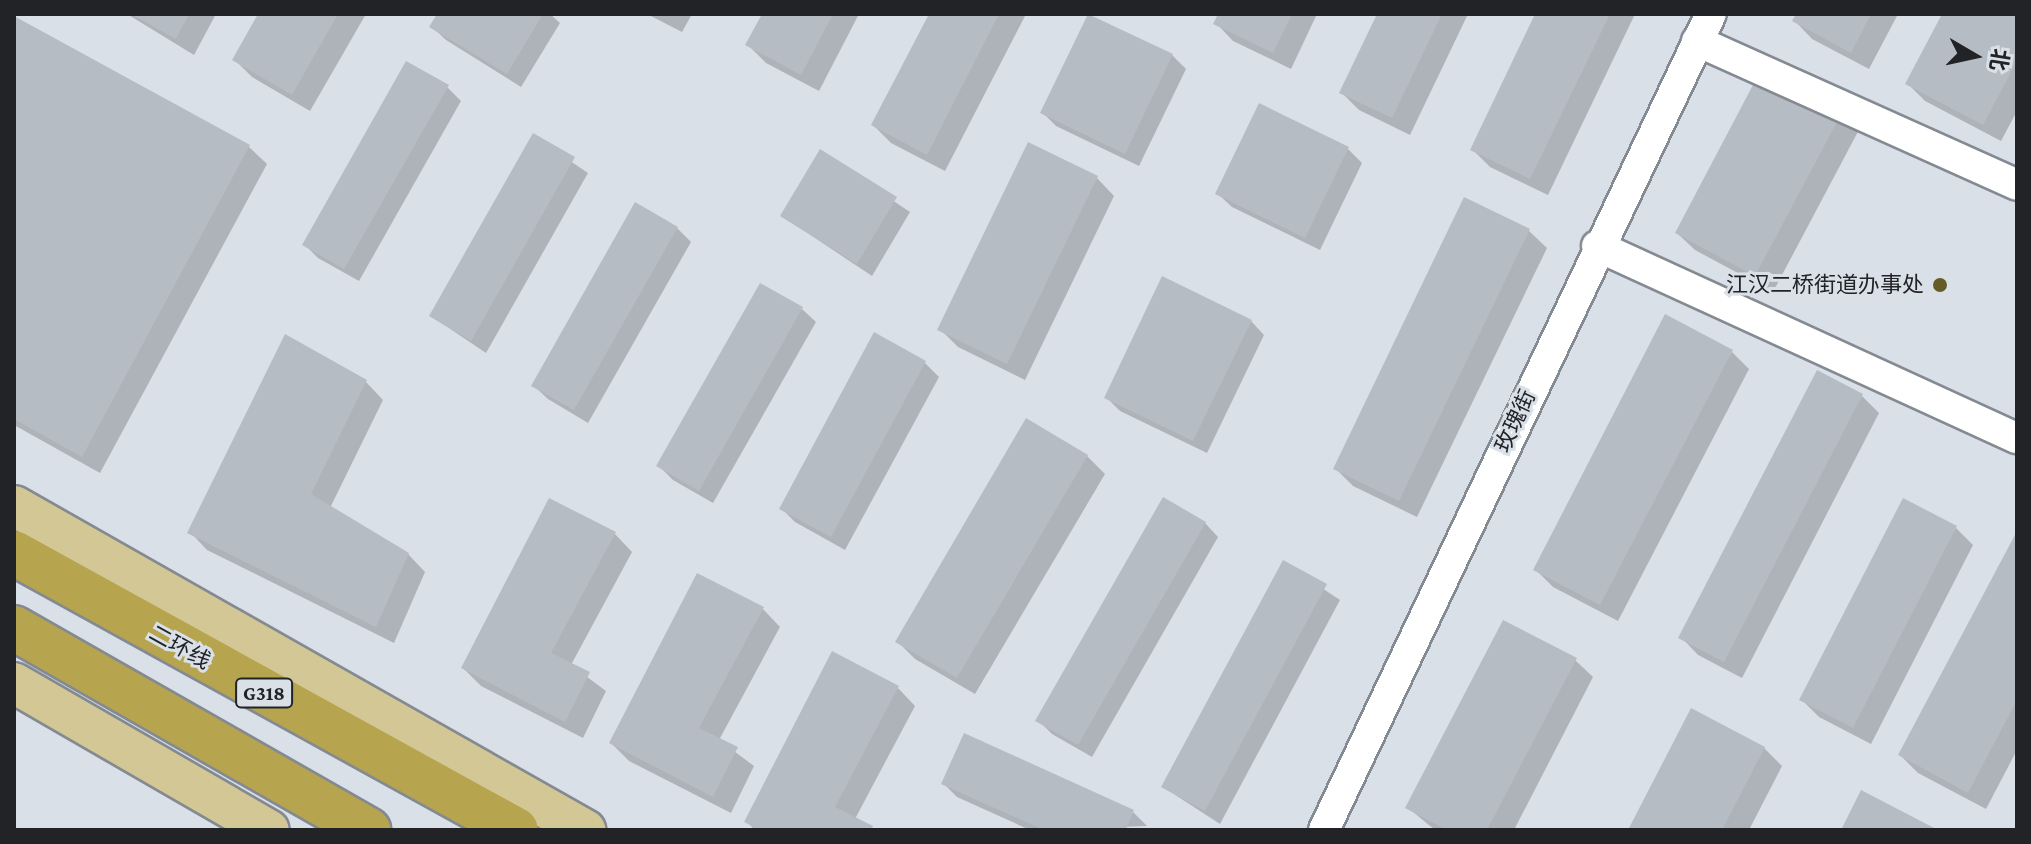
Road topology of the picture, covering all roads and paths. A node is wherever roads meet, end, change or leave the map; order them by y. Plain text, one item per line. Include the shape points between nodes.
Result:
1 (1711, 14) edge
2 (1697, 41) junction
3 (2017, 185) edge
4 (1597, 246) junction
5 (2017, 438) edge
6 (14, 506) edge
7 (14, 553) edge
8 (14, 628) edge
9 (14, 683) edge
10 (269, 830) edge
11 (368, 830) edge
12 (516, 830) edge
13 (585, 830) edge
14 (1324, 830) edge

1 - 2 street, 玫瑰街
2 - 3 street
2 - 4 street, 玫瑰街
4 - 5 street
4 - 14 street, 玫瑰街
6 - 13 main road
7 - 12 highway, 二环线 / G318
8 - 11 highway
9 - 10 main road

